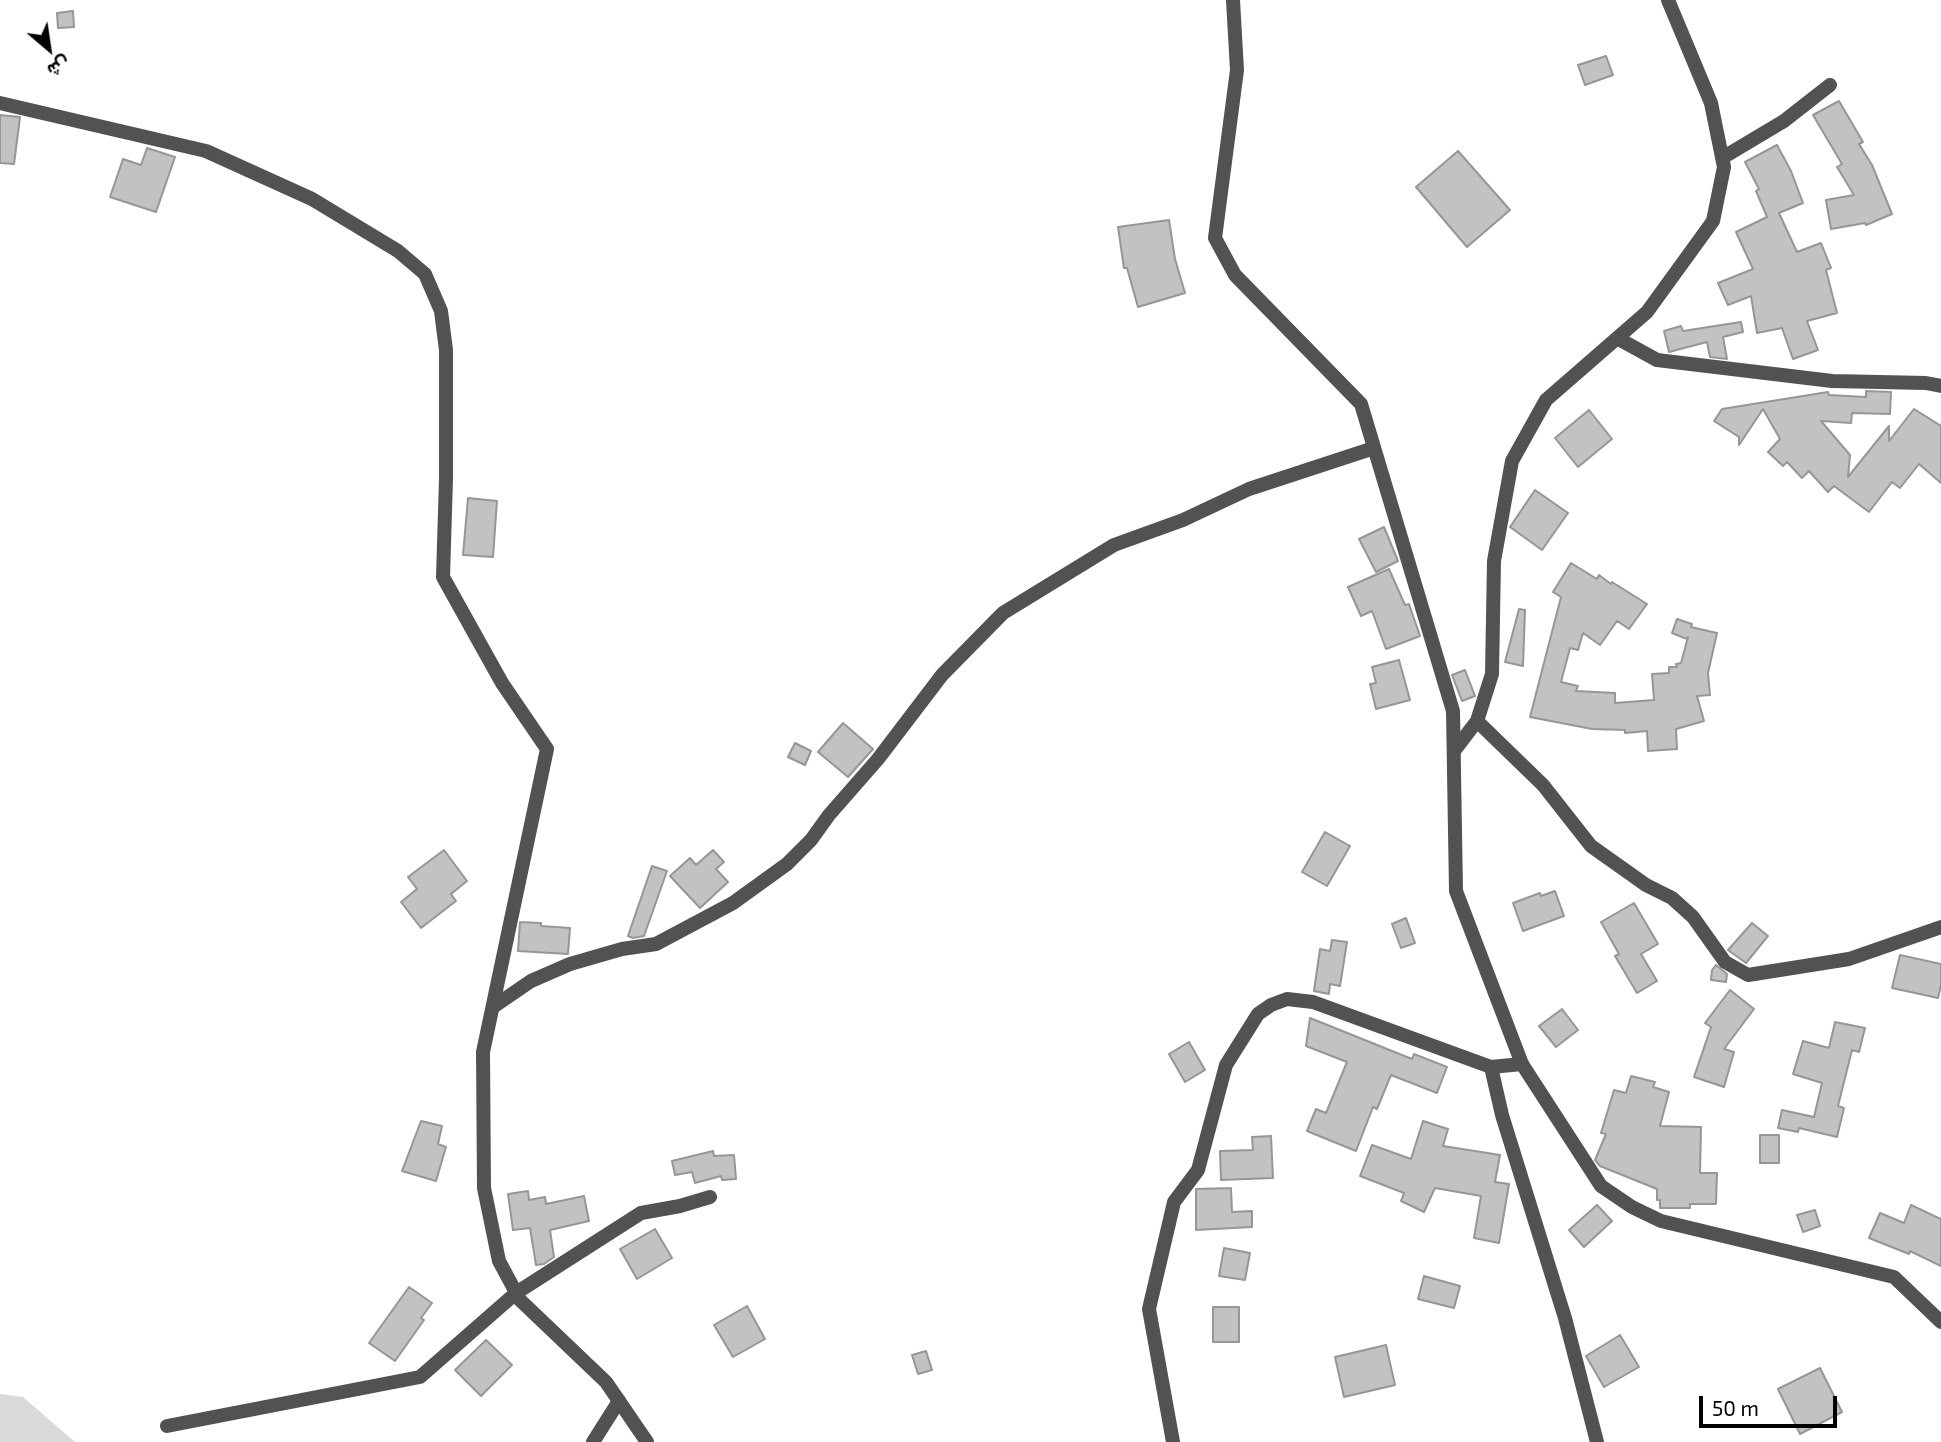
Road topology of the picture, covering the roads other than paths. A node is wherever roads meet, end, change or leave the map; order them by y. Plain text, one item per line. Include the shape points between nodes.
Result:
1 (1233, 0) edge
2 (1668, 0) edge
3 (1830, 85) dead end
4 (0, 103) edge
5 (1722, 159) junction
6 (1617, 338) junction
7 (1941, 386) edge
8 (1374, 448) junction
9 (1477, 721) junction
10 (1454, 751) junction
11 (1941, 927) edge
12 (493, 1007) junction
13 (1522, 1064) junction
14 (1491, 1067) junction
15 (710, 1197) dead end
16 (516, 1293) junction
17 (1941, 1322) edge
18 (619, 1401) junction
19 (167, 1426) dead end
20 (593, 1442) edge
21 (647, 1442) edge
22 (1173, 1442) edge
23 (1597, 1442) edge

1 - 8 street via 1237,70 1215,238 1236,275 1361,404
2 - 5 street via 1711,103
3 - 5 street via 1784,121
4 - 12 street via 206,151 312,199 398,251 425,274 441,311 446,350 443,578 502,683 547,748
5 - 6 street via 1713,221 1647,312
6 - 7 street via 1657,360 1832,381
6 - 9 street via 1546,400 1512,461 1494,561 1492,674
8 - 10 street via 1453,711
8 - 12 street via 1249,489 1184,520 1114,545 1003,613 942,675 878,759 787,864 733,903 656,944 570,964 531,981
9 - 10 street
9 - 11 street via 1543,785 1591,846 1672,898 1693,917 1726,962 1748,975 1849,959
10 - 13 street via 1456,891
12 - 16 street via 483,1052 484,1188 499,1261
13 - 14 street
13 - 17 street via 1601,1186 1632,1208 1661,1221 1894,1277
14 - 22 street via 1312,1002 1287,999 1258,1014 1226,1065 1198,1170 1174,1202 1149,1309
14 - 23 street
15 - 16 street via 641,1213
16 - 18 street via 606,1382
16 - 19 street via 420,1377
18 - 20 street
18 - 21 street

